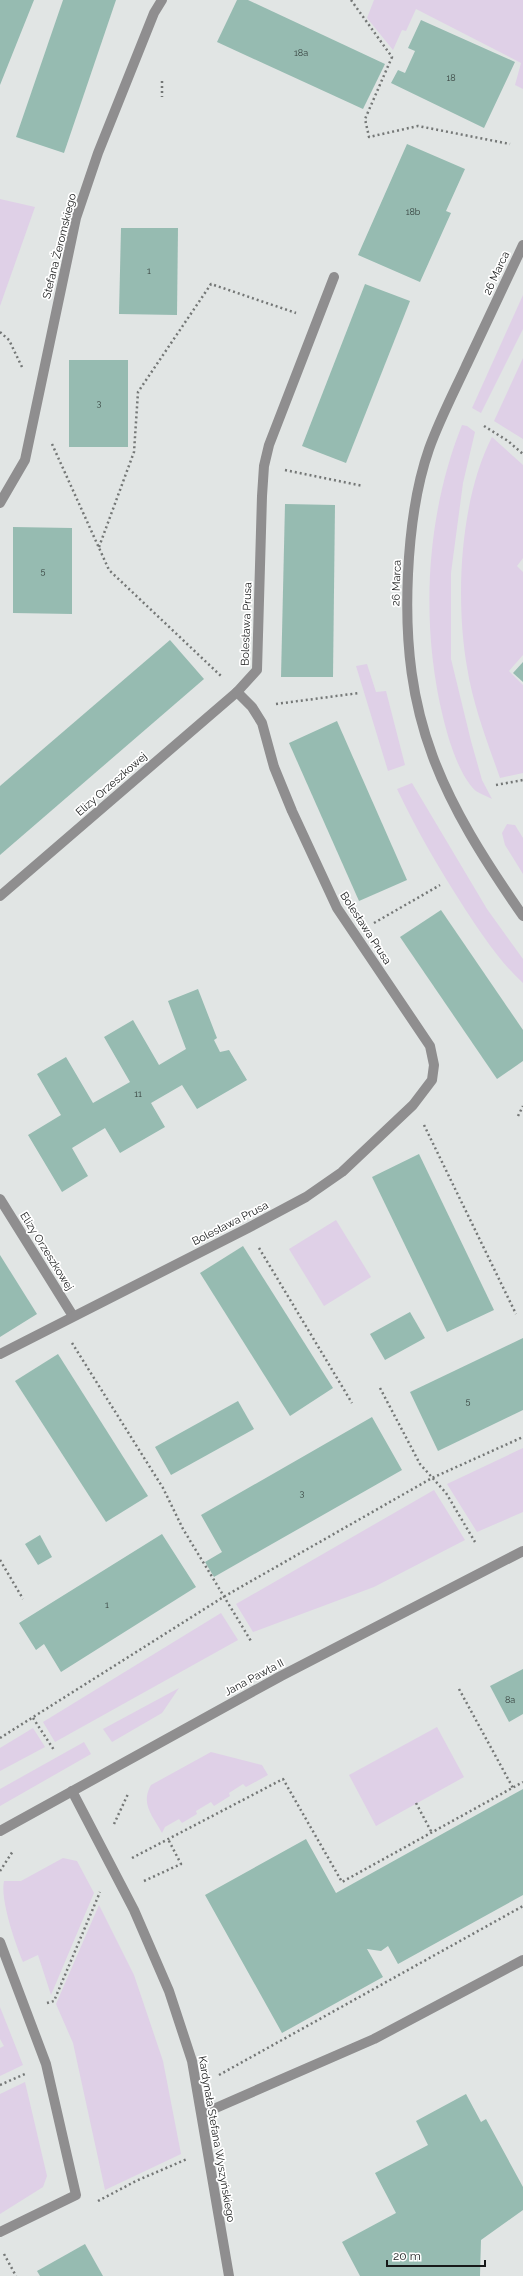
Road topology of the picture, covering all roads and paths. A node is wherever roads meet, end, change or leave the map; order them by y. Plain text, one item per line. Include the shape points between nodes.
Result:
1 (162, 0) edge
2 (351, 0) edge
3 (162, 81) dead end
4 (162, 97) dead end
5 (510, 144) dead end
6 (523, 245) edge
7 (334, 277) dead end
8 (317, 320) junction
9 (484, 426) dead end
10 (52, 443) dead end
11 (523, 454) edge
12 (264, 466) junction
13 (363, 486) dead end
14 (0, 503) edge
15 (99, 547) junction
16 (237, 692) junction
17 (359, 693) dead end
18 (252, 707) junction
19 (523, 780) edge
20 (496, 785) dead end
21 (440, 885) dead end
22 (0, 896) edge
23 (523, 916) edge
24 (355, 934) junction
25 (413, 1105) junction
26 (523, 1106) edge
27 (518, 1116) dead end
28 (0, 1199) edge
29 (248, 1228) junction
30 (516, 1314) dead end
31 (73, 1316) junction
32 (60, 1323) junction
33 (0, 1354) edge
34 (380, 1388) dead end
35 (352, 1403) dead end
36 (523, 1437) edge
37 (432, 1478) junction
38 (475, 1542) dead end
39 (523, 1551) edge
40 (0, 1560) edge
41 (225, 1596) junction
42 (23, 1599) dead end
43 (251, 1641) dead end
44 (459, 1689) dead end
45 (33, 1718) junction
46 (0, 1738) edge
47 (54, 1750) dead end
48 (523, 1782) edge
49 (514, 1788) junction
50 (72, 1791) junction
51 (128, 1794) dead end
52 (416, 1803) dead end
53 (110, 1828) dead end
54 (0, 1831) edge
55 (432, 1833) junction
56 (168, 1839) junction
57 (127, 1852) dead end
58 (140, 1883) dead end
59 (100, 1892) dead end
60 (523, 1906) edge
61 (0, 1942) edge
62 (523, 1960) edge
63 (28, 2012) junction
64 (46, 2064) junction
65 (219, 2075) dead end
66 (0, 2085) edge
67 (202, 2114) junction
68 (0, 2232) edge
69 (229, 2276) edge

1 - 14 street, Stefana Żeromskiego via 154,13 91,171 64,266 25,460
2 - 5 path via 392,57 365,119 369,137 418,126
3 - 4 path
6 - 23 street, 26 Marca via 447,405 429,450 414,515 409,560 407,624 415,697 434,762 467,829
7 - 8 street, Bolesława Prusa
8 - 12 street, Bolesława Prusa via 269,444
8 - 15 path via 212,284 138,392 134,452
9 - 11 path
10 - 15 path
12 - 13 path
12 - 16 street, Bolesława Prusa via 257,670
15 - 16 path via 110,570
16 - 18 street, Bolesława Prusa
16 - 22 street, Elizy Orzeszkowej
17 - 18 path
18 - 24 street, Bolesława Prusa via 262,724 274,767 292,811 337,908
19 - 20 path
21 - 24 path
24 - 25 street, Bolesława Prusa via 430,1046 434,1064 432,1080
25 - 29 street, Bolesława Prusa via 342,1172 306,1197
25 - 30 path
26 - 27 path
28 - 31 street, Elizy Orzeszkowej
29 - 31 street, Bolesława Prusa
29 - 35 path
31 - 32 street, Bolesława Prusa
32 - 33 street, Bolesława Prusa
32 - 41 path via 163,1488 183,1529
34 - 37 path via 420,1464
36 - 37 path
37 - 38 path via 446,1493
37 - 41 path
39 - 50 street, Jana Pawła II via 281,1676
40 - 42 path
41 - 43 path
41 - 45 path
44 - 49 path
45 - 46 path
45 - 47 path
48 - 49 path
49 - 55 path
50 - 54 street, Jana Pawła II
50 - 67 street, Kardynała Stefana Wyszyńskiego via 134,1910 169,1991 192,2061
51 - 53 path
52 - 55 path
55 - 56 path via 342,1882 283,1779
56 - 57 path via 130,1859
56 - 58 path via 181,1864
59 - 63 path via 54,2001
60 - 65 path
61 - 63 street
62 - 67 street via 374,2039
63 - 64 street
64 - 66 path
64 - 68 street via 76,2195
67 - 69 street, Kardynała Stefana Wyszyńskiego

